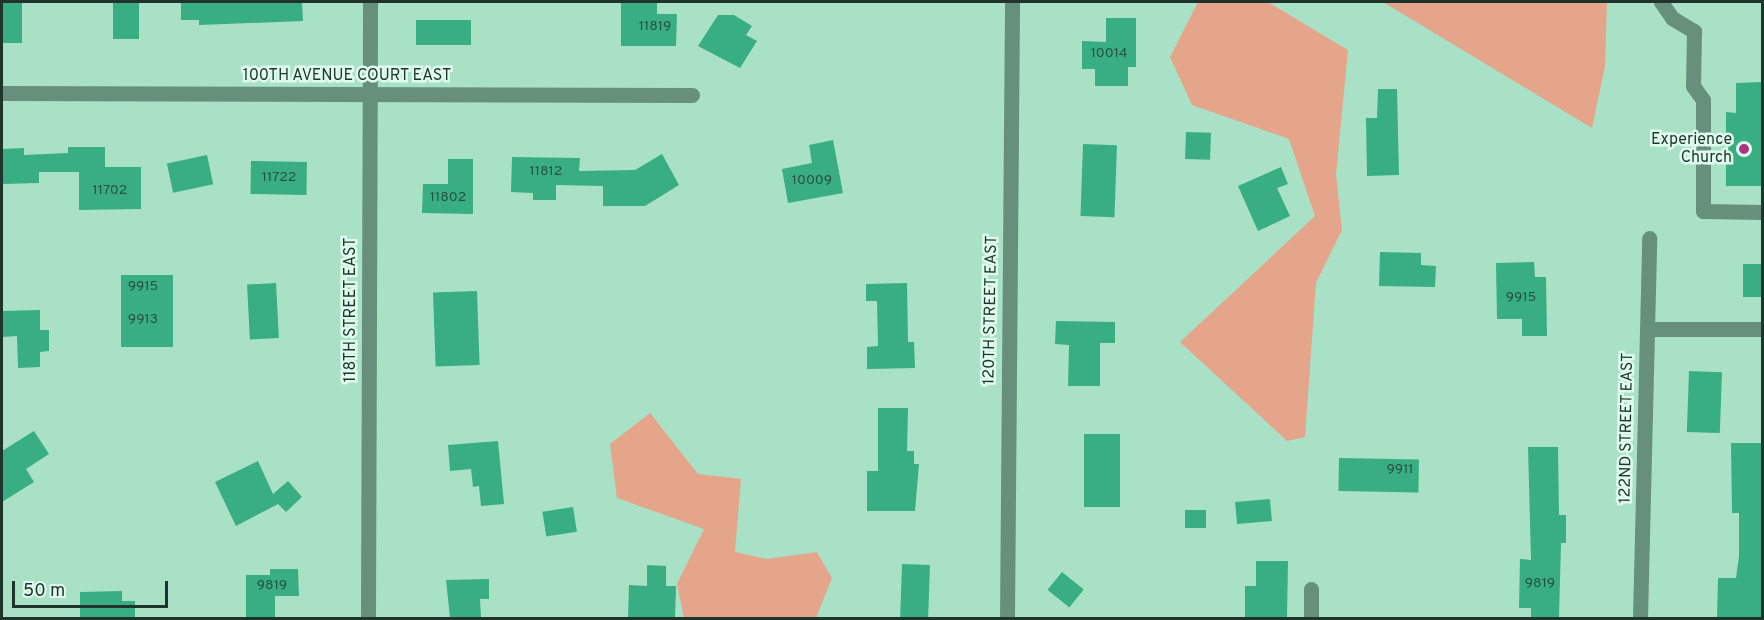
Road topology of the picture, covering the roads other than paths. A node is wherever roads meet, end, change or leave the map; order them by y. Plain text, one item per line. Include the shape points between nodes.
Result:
1 (370, 2) edge
2 (1012, 2) edge
3 (1661, 2) edge
4 (2, 93) edge
5 (370, 94) junction
6 (692, 95) dead end
7 (1762, 212) edge
8 (1649, 238) dead end
9 (1647, 329) junction
10 (1762, 329) edge
11 (1311, 589) dead end
12 (368, 618) edge
13 (1007, 618) edge
14 (1311, 618) edge
15 (1640, 618) edge

1 - 5 street, 118TH STREET EAST
2 - 13 street, 120TH STREET EAST
3 - 7 street via 1672,18 1694,31 1693,86 1702,100 1703,211
4 - 5 street, 100TH AVENUE COURT EAST
5 - 6 street, 100TH AVENUE COURT EAST
5 - 12 street, 118TH STREET EAST
8 - 9 street, 122ND STREET EAST
9 - 10 street
9 - 15 street, 122ND STREET EAST
11 - 14 street

